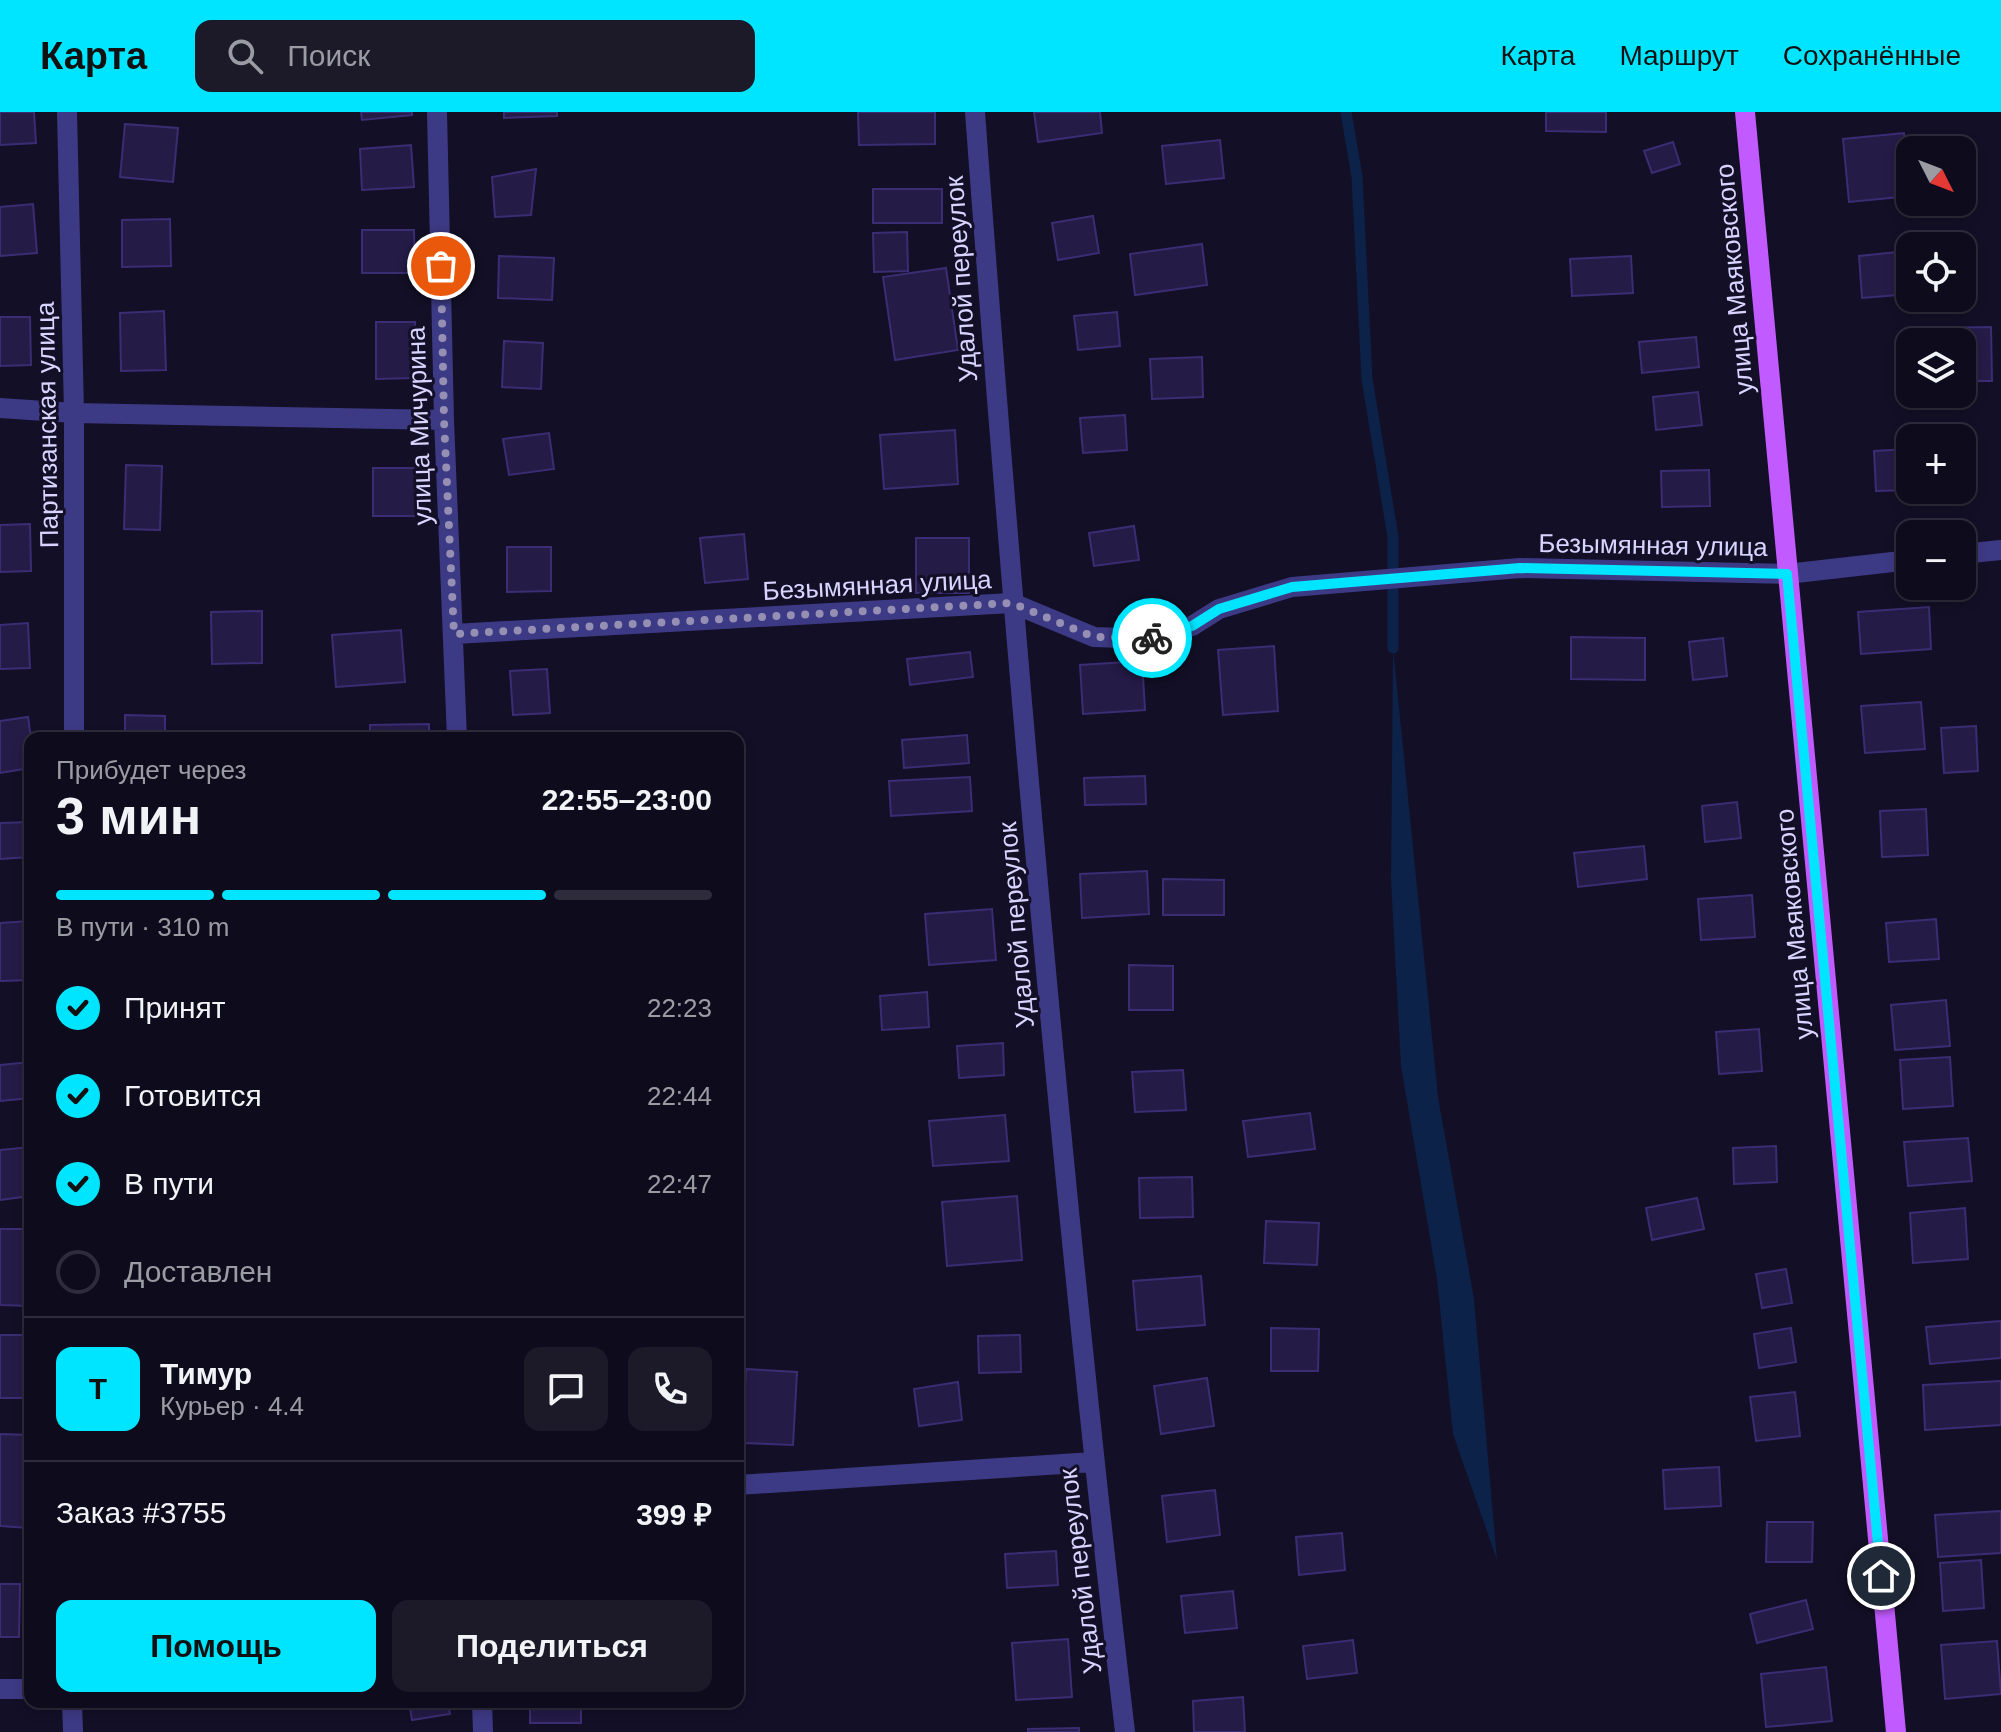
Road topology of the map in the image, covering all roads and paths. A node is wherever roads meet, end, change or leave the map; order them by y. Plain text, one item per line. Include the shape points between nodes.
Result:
1 (67, 112) edge
2 (437, 112) edge
3 (975, 112) edge
4 (1745, 112) edge
5 (0, 408) edge
6 (74, 413) junction
7 (444, 420) junction
8 (2001, 550) edge
9 (1976, 553) edge
10 (1896, 562) edge
11 (1787, 574) junction
12 (1012, 603) junction
13 (454, 634) junction
14 (74, 732) edge
15 (457, 732) edge
16 (1093, 1462) junction
17 (744, 1485) edge
18 (0, 1689) edge
19 (24, 1689) edge
20 (72, 1708) edge
21 (482, 1708) edge
22 (73, 1732) edge
23 (483, 1732) edge
24 (1125, 1732) edge
25 (1896, 1732) edge

1 - 6 street, Партизанская улица
2 - 7 street, улица Мичурина
3 - 12 street, Удалой переулок
4 - 11 main road, улица Маяковского
5 - 6 street
6 - 7 street
6 - 14 street, Партизанская улица
7 - 13 street, улица Мичурина
8 - 9 street
10 - 11 street, Безымянная улица
11 - 12 street, Безымянная улица via 1520,568 1292,587 1219,609 1192,626 1148,639 1094,637
11 - 25 main road, улица Маяковского
12 - 13 street, Безымянная улица
12 - 16 street, Удалой переулок
13 - 15 street, улица Мичурина
16 - 17 street
16 - 24 street, Удалой переулок
18 - 19 street
20 - 22 street
21 - 23 street

